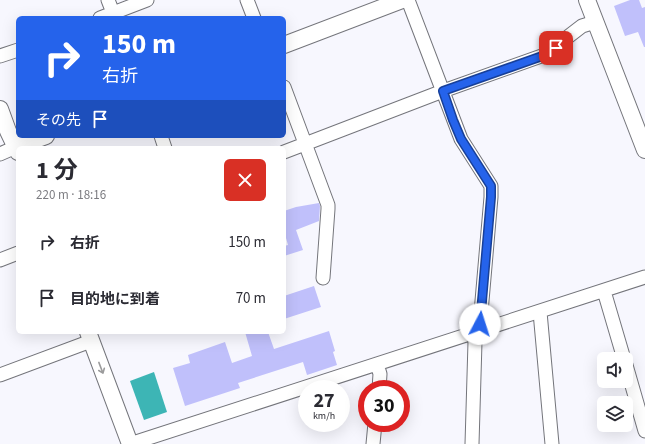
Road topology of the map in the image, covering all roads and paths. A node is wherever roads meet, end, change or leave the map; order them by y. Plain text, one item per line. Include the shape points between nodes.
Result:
1 (108, 0) edge
2 (147, 0) edge
3 (247, 0) edge
4 (402, 0) edge
5 (408, 0) edge
6 (587, 0) edge
7 (114, 16) edge
8 (253, 16) edge
9 (595, 22) junction
10 (286, 44) edge
11 (16, 51) edge
12 (0, 56) edge
13 (443, 91) junction
14 (286, 92) edge
15 (0, 109) edge
16 (42, 138) edge
17 (306, 144) junction
18 (25, 146) edge
19 (16, 148) edge
20 (16, 150) edge
21 (645, 150) edge
22 (286, 151) edge
23 (0, 154) edge
24 (16, 254) edge
25 (0, 260) edge
26 (323, 278) dead end
27 (645, 278) edge
28 (604, 291) junction
29 (540, 312) junction
30 (477, 331) junction
31 (89, 337) edge
32 (622, 352) edge
33 (377, 364) junction
34 (0, 375) edge
35 (379, 380) edge
36 (633, 388) edge
37 (645, 431) edge
38 (374, 432) edge
39 (130, 444) edge
40 (373, 444) edge
41 (472, 444) edge
42 (552, 444) edge

1 - 7 street
2 - 7 street
3 - 8 street
4 - 10 street
5 - 13 street
6 - 9 street
9 - 13 street via 582,26 548,54
9 - 21 street
11 - 12 street
13 - 17 street
13 - 30 street via 461,139 491,186 480,324
14 - 17 street
15 - 19 street
16 - 18 street
17 - 22 street
17 - 26 street via 328,205
20 - 23 street
24 - 25 street
27 - 28 street
28 - 29 street
28 - 32 street
29 - 30 street
29 - 42 street
30 - 33 street
30 - 41 street
31 - 34 street
31 -> 39 street
33 - 35 street
33 - 39 street
36 - 37 street
38 - 40 street

